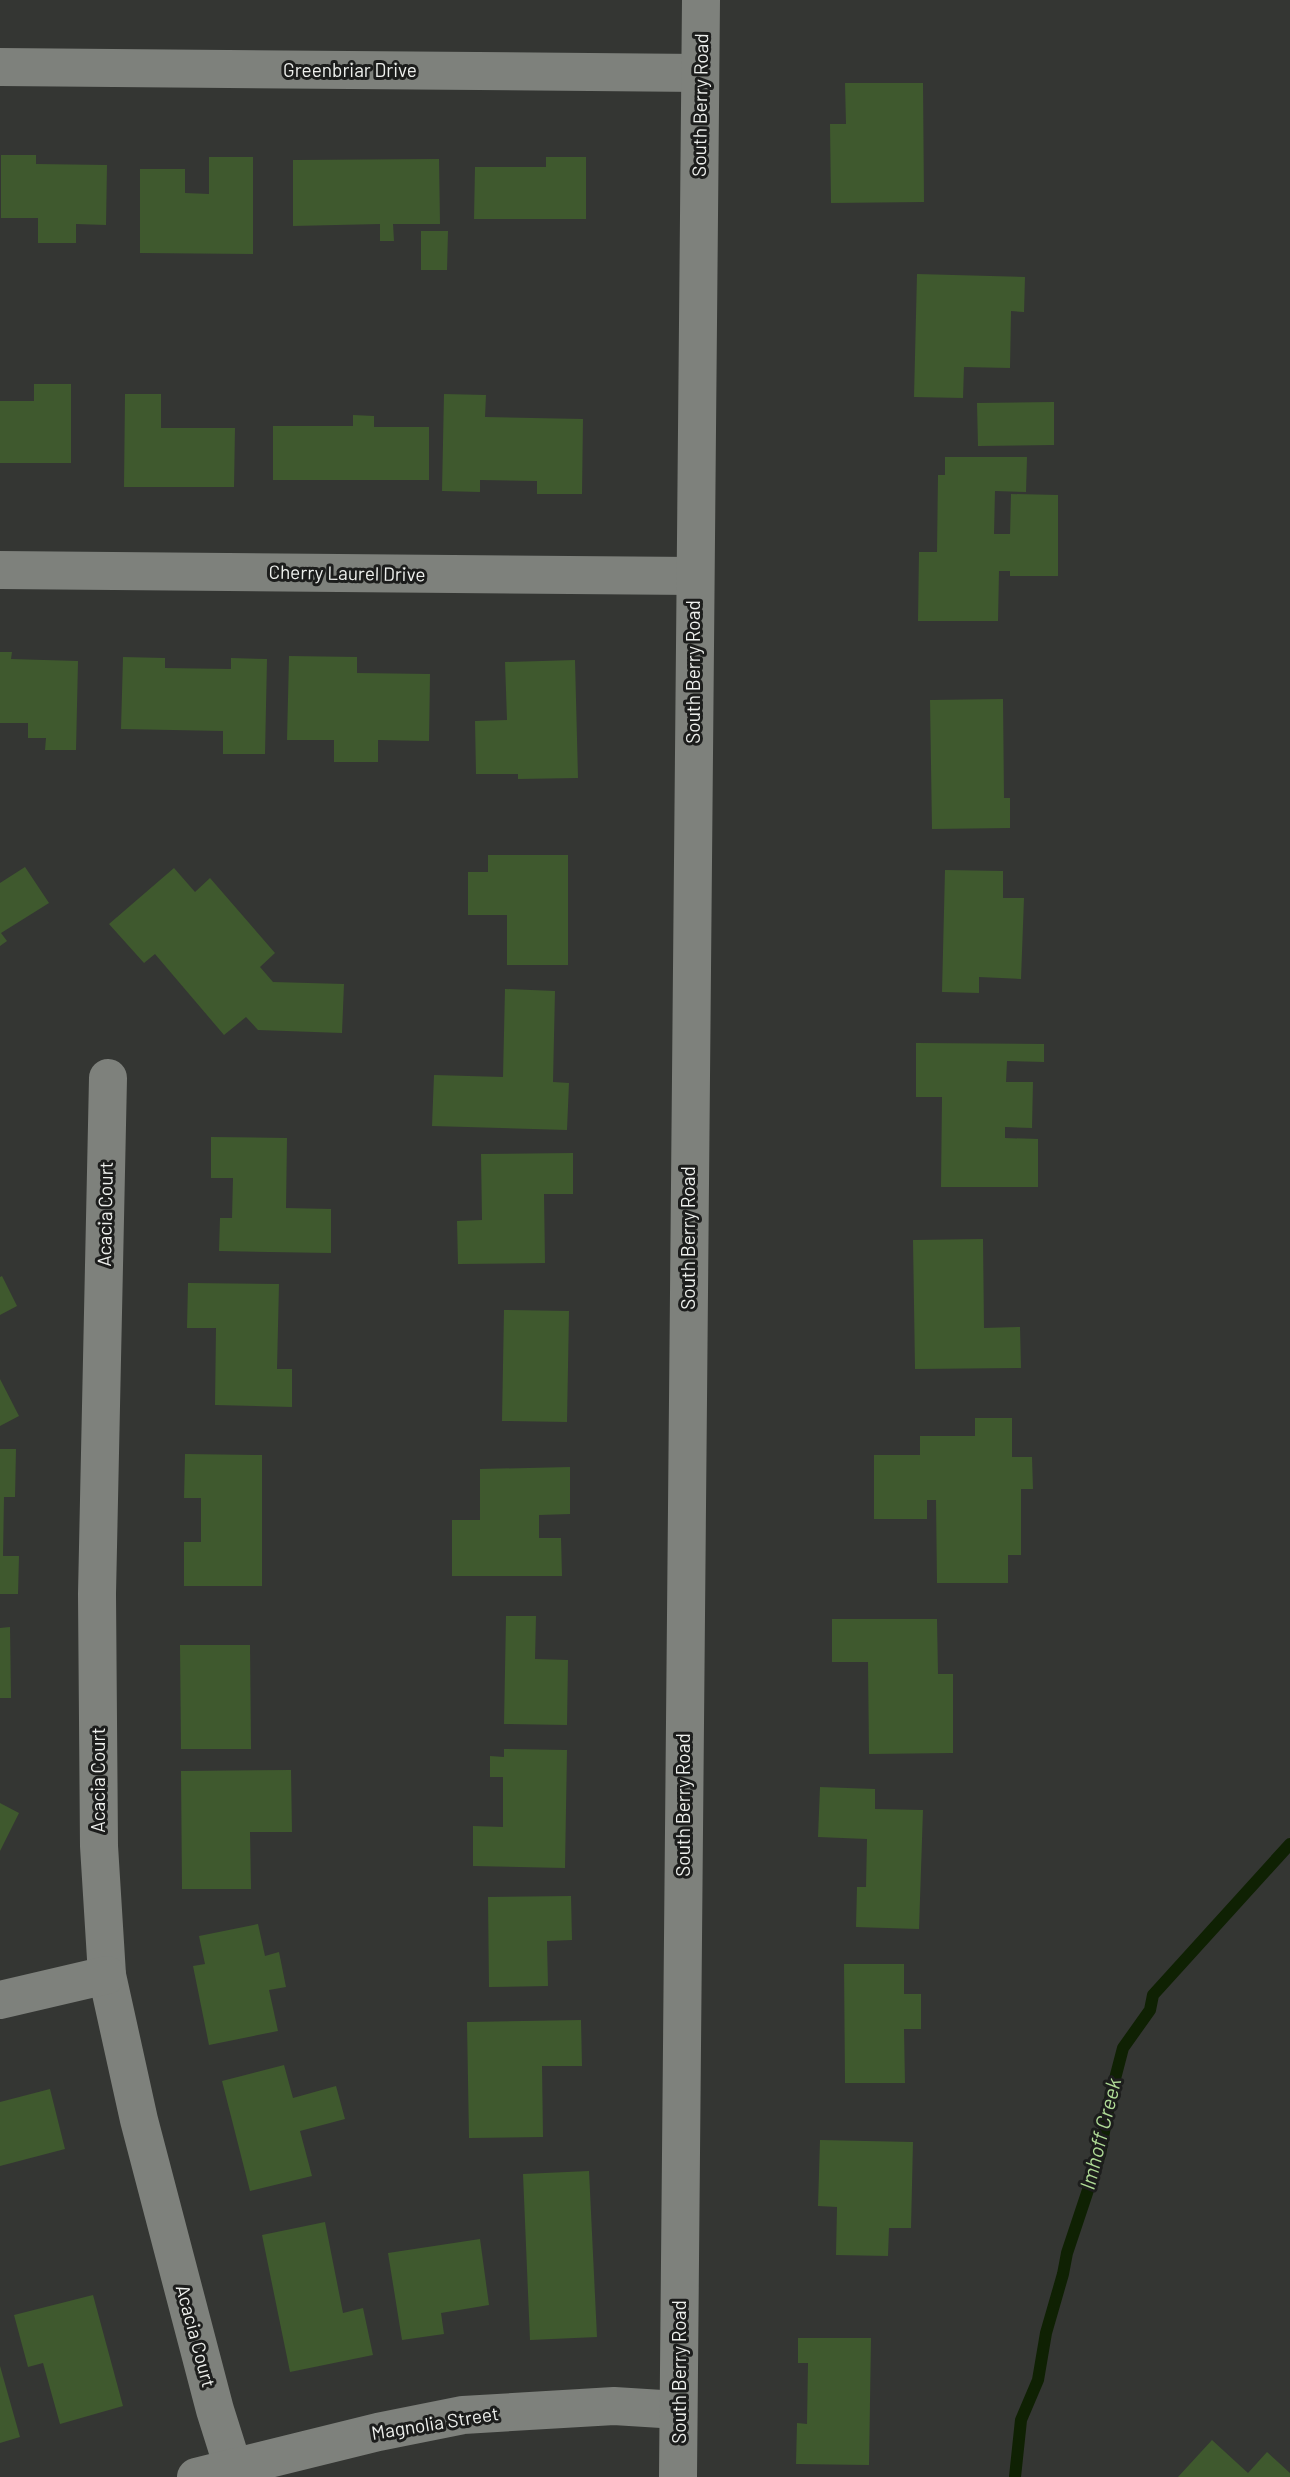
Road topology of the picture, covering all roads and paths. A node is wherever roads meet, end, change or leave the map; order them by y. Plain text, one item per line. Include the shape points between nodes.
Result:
1 (701, 0) edge
2 (0, 67) edge
3 (700, 73) junction
4 (0, 570) edge
5 (694, 576) junction
6 (108, 1078) dead end
7 (107, 1975) junction
8 (0, 2000) edge
9 (678, 2410) junction
10 (233, 2466) junction
11 (196, 2477) edge
12 (678, 2477) edge

1 - 3 street, South Berry Road
2 - 3 street, Greenbriar Drive
3 - 5 street, South Berry Road
4 - 5 street, Cherry Laurel Drive
5 - 9 street, South Berry Road
6 - 7 street, Acacia Court via 97,1594 99,1846
7 - 8 street
7 - 10 street, Acacia Court via 139,2120
9 - 10 street, Magnolia Street via 614,2406 463,2415
9 - 12 street, South Berry Road
10 - 11 street, Magnolia Street

